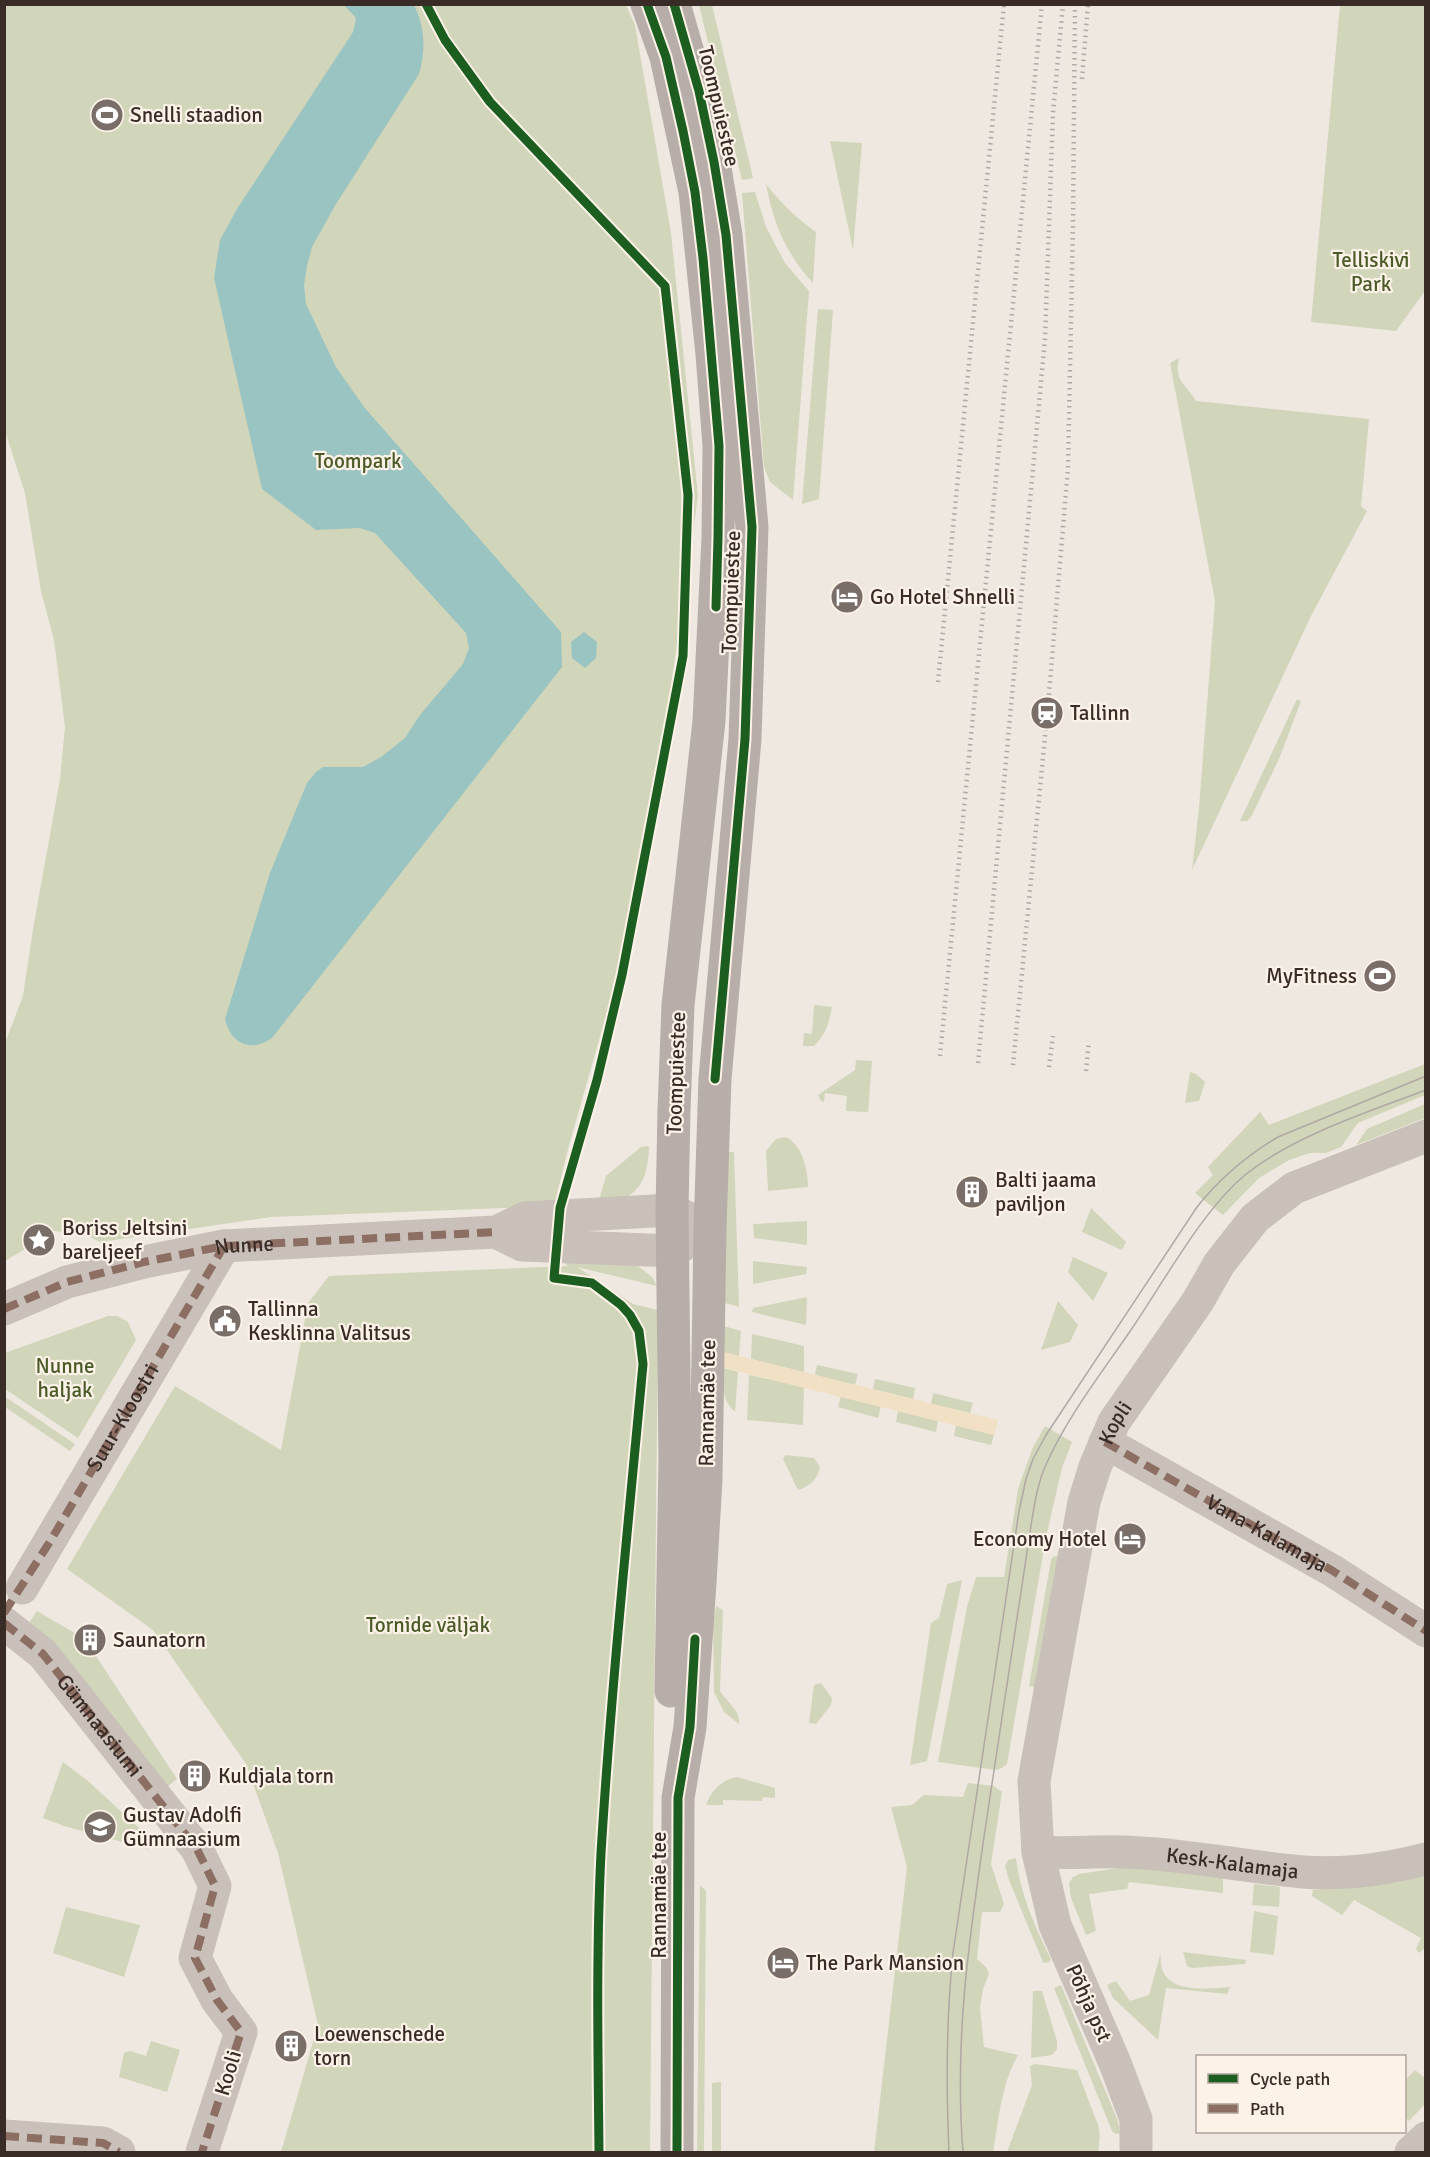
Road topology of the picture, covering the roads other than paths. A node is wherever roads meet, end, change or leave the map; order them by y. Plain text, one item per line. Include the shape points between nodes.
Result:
1 (647, 4) edge
2 (675, 4) edge
3 (1425, 1136) edge
4 (672, 1210) junction
5 (710, 1229) junction
6 (496, 1232) junction
7 (224, 1246) junction
8 (673, 1251) junction
9 (4, 1310) edge
10 (1105, 1442) junction
11 (12, 1605) edge
12 (1425, 1631) edge
13 (1038, 1852) junction
14 (1425, 1859) edge
15 (217, 2000) joint
16 (4, 2136) edge
17 (1425, 2138) edge
18 (119, 2152) edge
19 (202, 2152) edge
20 (661, 2152) edge
21 (677, 2152) edge
22 (1136, 2152) edge
23 (1411, 2152) edge

1 - 4 main road, Toompuiestee via 666,57 695,192 718,446 718,538 709,721 678,1005
2 - 5 main road, Toompuiestee via 699,91 726,235 752,527 745,739 715,1079
3 - 10 street, Kopli via 1294,1188 1255,1218 1219,1264 1114,1422
4 - 5 street, Nunne
4 - 6 street, Nunne via 525,1218
4 - 8 main road, Toompuiestee
5 - 8 street
5 - 21 main road, Rannamäe tee via 704,1514 690,1727 678,1798
6 - 7 street, Nunne
6 - 8 street, Nunne via 522,1245
7 - 9 street, Nunne via 67,1282
7 - 11 street, Suur-Kloostri
8 - 20 main road, Rannamäe tee via 675,1470 664,1813
10 - 12 street, Vana-Kalamaja via 1333,1571
10 - 13 street, Kopli via 1084,1502 1034,1781
11 - 15 street, Gümnaasiumi via 43,1654 197,1849 216,1886 195,1958
13 - 14 street, Kesk-Kalamaja via 1124,1852 1305,1872 1353,1871
13 - 22 street, Põhja pst via 1054,1925 1136,2119
15 - 19 street, Kooli via 241,2032
16 - 18 street via 103,2143
17 - 23 street

